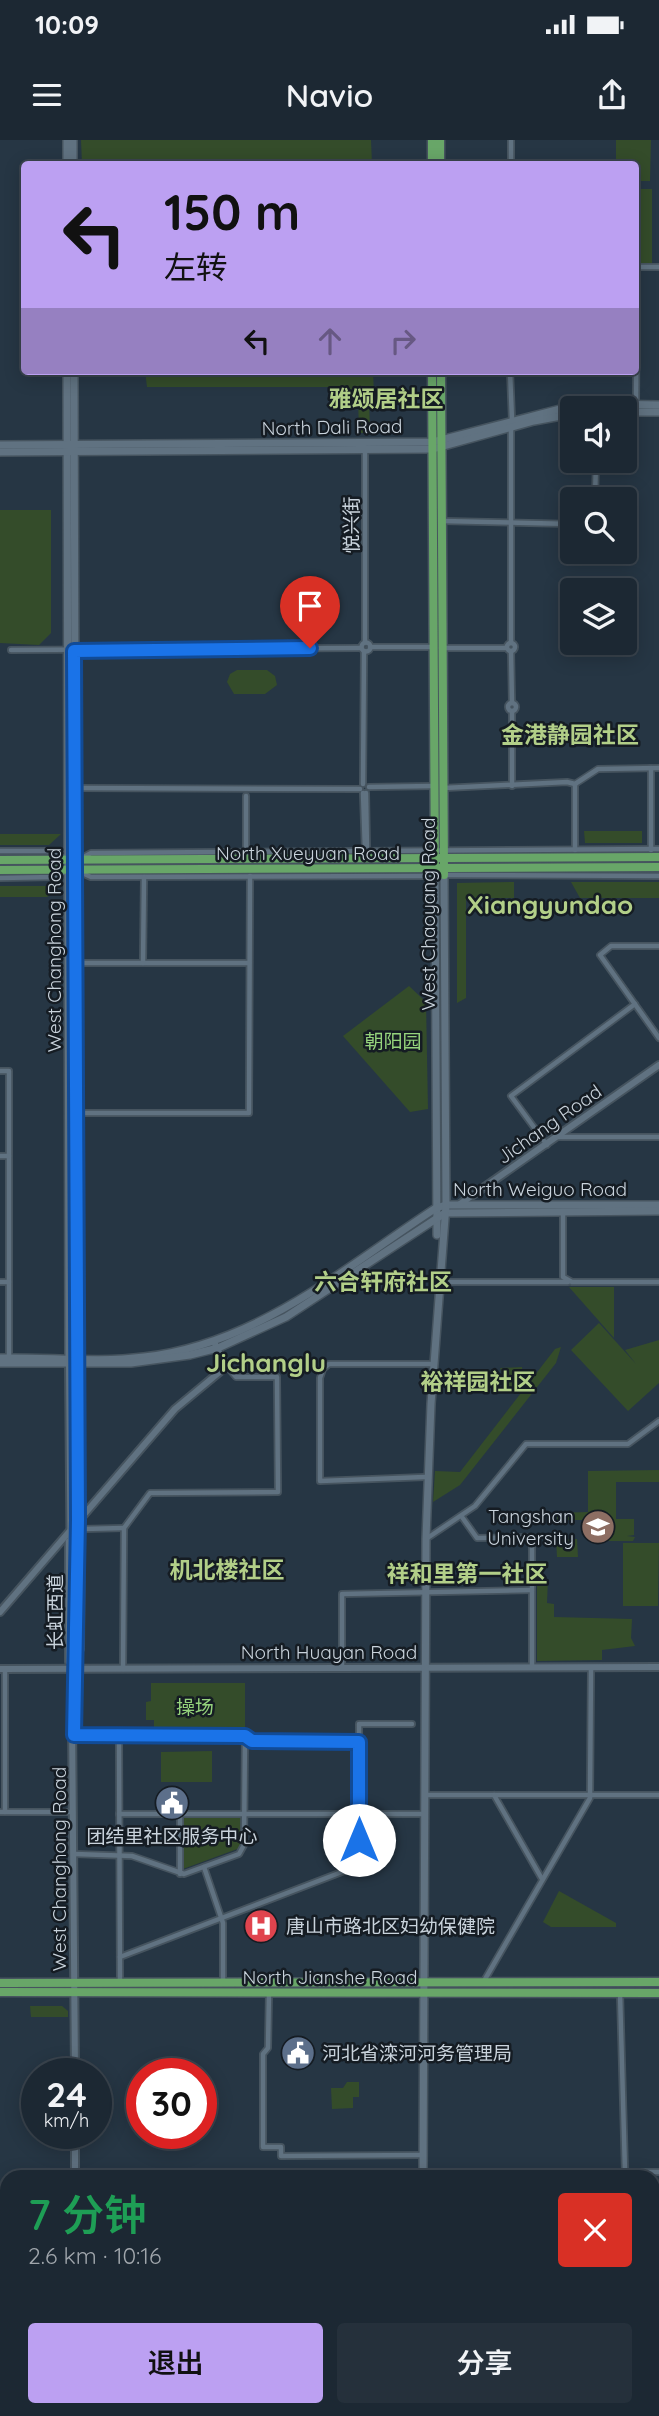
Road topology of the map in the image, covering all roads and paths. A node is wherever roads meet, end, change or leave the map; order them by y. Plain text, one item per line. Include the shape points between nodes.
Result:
1 (67, 140) edge
2 (73, 140) edge
3 (432, 140) edge
4 (440, 140) edge
5 (510, 140) edge
6 (67, 161) edge
7 (73, 161) edge
8 (432, 161) edge
9 (440, 161) edge
10 (510, 161) edge
11 (639, 267) edge
12 (659, 267) edge
13 (67, 375) edge
14 (74, 375) edge
15 (432, 375) edge
16 (441, 375) edge
17 (511, 375) edge
18 (636, 375) edge
19 (636, 396) edge
20 (637, 404) edge
21 (659, 405) edge
22 (560, 411) edge
23 (637, 412) edge
24 (659, 412) edge
25 (560, 416) edge
26 (512, 424) junction
27 (442, 443) junction
28 (0, 445) edge
29 (433, 445) junction
30 (71, 448) junction
31 (365, 449) junction
32 (0, 452) edge
33 (443, 521) junction
34 (511, 524) junction
35 (560, 524) edge
36 (509, 647) junction
37 (365, 648) junction
38 (438, 648) junction
39 (72, 649) junction
40 (11, 650) dead end
41 (651, 768) junction
42 (659, 768) edge
43 (575, 784) junction
44 (512, 786) junction
45 (76, 788) junction
46 (364, 788) junction
47 (438, 788) junction
48 (239, 789) junction
49 (253, 789) junction
50 (246, 796) junction
51 (659, 849) edge
52 (0, 851) edge
53 (366, 853) junction
54 (575, 854) junction
55 (0, 860) edge
56 (439, 863) junction
57 (250, 864) junction
58 (655, 864) edge
59 (73, 865) junction
60 (0, 870) edge
61 (144, 873) junction
62 (0, 878) edge
63 (659, 946) edge
64 (76, 963) junction
65 (144, 963) junction
66 (249, 963) junction
67 (635, 1004) junction
68 (659, 1038) edge
69 (659, 1065) edge
70 (0, 1071) edge
71 (73, 1113) junction
72 (558, 1137) junction
73 (659, 1137) edge
74 (547, 1145) junction
75 (0, 1156) edge
76 (9, 1156) junction
77 (659, 1205) edge
78 (455, 1207) junction
79 (441, 1210) junction
80 (563, 1211) junction
81 (659, 1211) edge
82 (0, 1282) edge
83 (9, 1282) junction
84 (438, 1282) junction
85 (572, 1282) junction
86 (659, 1282) edge
87 (216, 1345) junction
88 (9, 1358) junction
89 (0, 1360) edge
90 (73, 1360) junction
91 (224, 1363) junction
92 (430, 1364) junction
93 (659, 1421) edge
94 (425, 1477) junction
95 (80, 1517) junction
96 (462, 1517) junction
97 (124, 1528) junction
98 (82, 1529) junction
99 (69, 1531) junction
100 (426, 1539) junction
101 (533, 1590) junction
102 (424, 1592) junction
103 (0, 1612) edge
104 (342, 1667) junction
105 (424, 1667) junction
106 (532, 1667) junction
107 (659, 1667) edge
108 (592, 1668) junction
109 (2, 1669) edge
110 (123, 1669) junction
111 (74, 1670) junction
112 (412, 1724) dead end
113 (74, 1735) junction
114 (119, 1735) junction
115 (245, 1736) junction
116 (359, 1742) junction
117 (424, 1795) junction
118 (494, 1795) junction
119 (591, 1795) junction
120 (659, 1795) edge
121 (3, 1812) edge
122 (74, 1812) junction
123 (119, 1814) junction
124 (180, 1814) junction
125 (244, 1814) junction
126 (424, 1814) junction
127 (359, 1815) junction
128 (75, 1854) junction
129 (119, 1854) junction
130 (204, 1867) junction
131 (180, 1874) junction
132 (542, 1880) junction
133 (223, 1917) junction
134 (121, 1957) junction
135 (659, 1982) edge
136 (0, 1983) edge
137 (120, 1983) junction
138 (223, 1983) junction
139 (483, 1983) junction
140 (75, 1988) junction
141 (424, 1988) junction
142 (269, 1992) junction
143 (0, 1993) edge
144 (620, 1993) junction
145 (659, 1993) edge
146 (75, 2058) edge
147 (75, 2149) edge
148 (424, 2155) junction
149 (75, 2170) edge
150 (424, 2170) edge
151 (625, 2170) edge

1 - 6 main road
2 - 7 main road
3 - 8 main road
4 - 9 main road
5 - 10 street
11 - 12 street
13 - 30 main road, West Changhong Road
14 - 30 main road, West Changhong Road
15 - 29 main road, West Chaoyang Road
16 - 27 main road, West Chaoyang Road
17 - 26 street
18 - 19 street
20 - 21 main road, North Dali Road
22 - 26 main road, North Dali Road
23 - 24 main road
25 - 26 main road, North Dali Road
26 - 27 main road, North Dali Road
26 - 34 street
27 - 29 main road, North Dali Road
27 - 33 main road, West Chaoyang Road
28 - 30 main road, North Dali Road
29 - 30 main road, North Dali Road
29 - 31 main road, North Dali Road
29 - 38 main road, West Chaoyang Road
30 - 31 main road, North Dali Road
30 - 32 main road, North Dali Road
30 - 39 main road, West Changhong Road
31 - 37 street, 悦兴街
33 - 34 street
33 - 38 main road, West Chaoyang Road
34 - 35 street
34 - 36 street
36 - 38 street
36 - 44 street
37 - 38 street
37 - 39 street
37 - 46 street, 悦兴街
38 - 47 main road, West Chaoyang Road
39 - 40 street
39 - 45 main road, West Changhong Road
39 - 59 main road, West Changhong Road
41 - 42 street
41 - 43 street via 592,770
41 - 58 street
43 - 44 street
43 - 54 street
44 - 47 street
45 - 48 street
45 - 59 main road, West Changhong Road
46 - 47 street
46 - 49 street
46 - 53 street, 悦兴街
47 - 56 main road, West Chaoyang Road
48 - 49 street
48 - 50 street
49 - 50 street
50 - 57 street
51 - 58 street
52 - 59 street via 54,851
53 - 56 main road, North Xueyuan Road
53 - 57 main road, North Xueyuan Road
54 - 56 main road, North Xueyuan Road
54 - 58 main road, North Xueyuan Road
55 - 59 main road, North Xueyuan Road
56 - 57 main road, North Xueyuan Road
56 - 58 main road, North Xueyuan Road
56 - 79 main road, West Chaoyang Road
57 - 59 main road, North Xueyuan Road
57 - 61 main road, North Xueyuan Road
57 - 66 street
59 - 60 main road, North Xueyuan Road
59 - 61 main road, North Xueyuan Road
59 - 62 street via 54,877
59 - 64 main road, West Changhong Road
59 - 71 main road, West Changhong Road
61 - 65 street
63 - 67 street via 611,946 600,954
64 - 65 street
64 - 71 main road, West Changhong Road
65 - 66 street
66 - 71 street via 249,1113
67 - 68 street
67 - 74 street via 512,1096
69 - 72 street, Jichang Road
70 - 76 street via 9,1071
71 - 90 main road, West Changhong Road
72 - 73 street
72 - 74 street, Jichang Road
74 - 78 street, Jichang Road
75 - 76 street
76 - 83 street
77 - 78 main road, North Weiguo Road
78 - 79 main road, North Weiguo Road
79 - 80 main road, North Weiguo Road
79 - 84 main road, West Chaoyang Road
79 - 87 main road, North Weiguo Road via 284,1310
79 - 92 main road, West Chaoyang Road
80 - 81 main road, North Weiguo Road
80 - 85 street via 563,1277
82 - 83 street
83 - 88 street
84 - 85 street
84 - 100 main road, West Chaoyang Road
85 - 86 street
87 - 90 main road, North Weiguo Road via 145,1357
87 - 91 street
88 - 89 main road, North Weiguo Road
88 - 90 main road, North Weiguo Road
89 - 90 main road, North Weiguo Road
90 - 95 street, West Changhong Road
90 - 99 street, West Changhong Road
91 - 95 street via 222,1370 175,1409
91 - 97 street via 236,1377 277,1377 278,1492 156,1491
92 - 94 main road, West Chaoyang Road
92 - 94 street via 329,1364 320,1378 320,1481
93 - 96 street via 628,1444 526,1444
94 - 102 main road, West Chaoyang Road
95 - 98 street
95 - 99 street
95 - 111 street, 长虹西道 via 78,1662
96 - 100 street
96 - 101 street via 477,1538 532,1537
97 - 98 street
97 - 110 street
98 - 111 street via 80,1662
99 - 103 street
99 - 111 street, 长虹西道
100 - 102 main road, West Chaoyang Road
101 - 102 street
101 - 106 street
102 - 104 street via 342,1594
102 - 105 main road, West Chaoyang Road
104 - 105 street, North Huayan Road
104 - 110 street, North Huayan Road
105 - 106 street, North Huayan Road
105 - 117 main road, West Chaoyang Road
106 - 108 street, North Huayan Road
107 - 108 street, North Huayan Road
108 - 119 street
109 - 111 street, North Huayan Road
109 - 121 street
110 - 111 street, North Huayan Road
111 - 113 street, West Changhong Road
112 - 116 street via 359,1724
113 - 114 street
113 - 122 street, West Changhong Road
114 - 115 street
114 - 123 street
115 - 116 street via 252,1741
115 - 125 street
116 - 127 street
117 - 118 street
117 - 126 main road, West Chaoyang Road
118 - 119 street
118 - 132 street
119 - 120 street
119 - 132 street
121 - 122 street
122 - 128 street, West Changhong Road
123 - 124 street
123 - 129 street
124 - 125 street
124 - 131 street
125 - 127 street
125 - 130 street via 241,1851
126 - 127 street
126 - 141 main road, West Chaoyang Road
127 - 133 street via 360,1865
128 - 129 street
128 - 140 street, West Changhong Road
129 - 131 street
129 - 134 street
130 - 131 street
130 - 133 street
132 - 139 street
133 - 134 street
133 - 138 street
134 - 137 street
135 - 139 main road, North Jianshe Road
136 - 140 main road, North Jianshe Road
137 - 138 main road, North Jianshe Road
137 - 140 main road, North Jianshe Road
138 - 141 main road, North Jianshe Road
139 - 141 main road, North Jianshe Road
140 - 142 main road, North Jianshe Road
140 - 143 main road, North Jianshe Road
140 - 146 street, West Changhong Road
141 - 142 main road, North Jianshe Road
141 - 144 main road, North Jianshe Road
141 - 148 main road, West Chaoyang Road
142 - 148 street via 268,2048 263,2054 263,2147 281,2147 281,2156
144 - 145 main road, North Jianshe Road
144 - 151 street
147 - 149 street
148 - 150 main road, West Chaoyang Road

